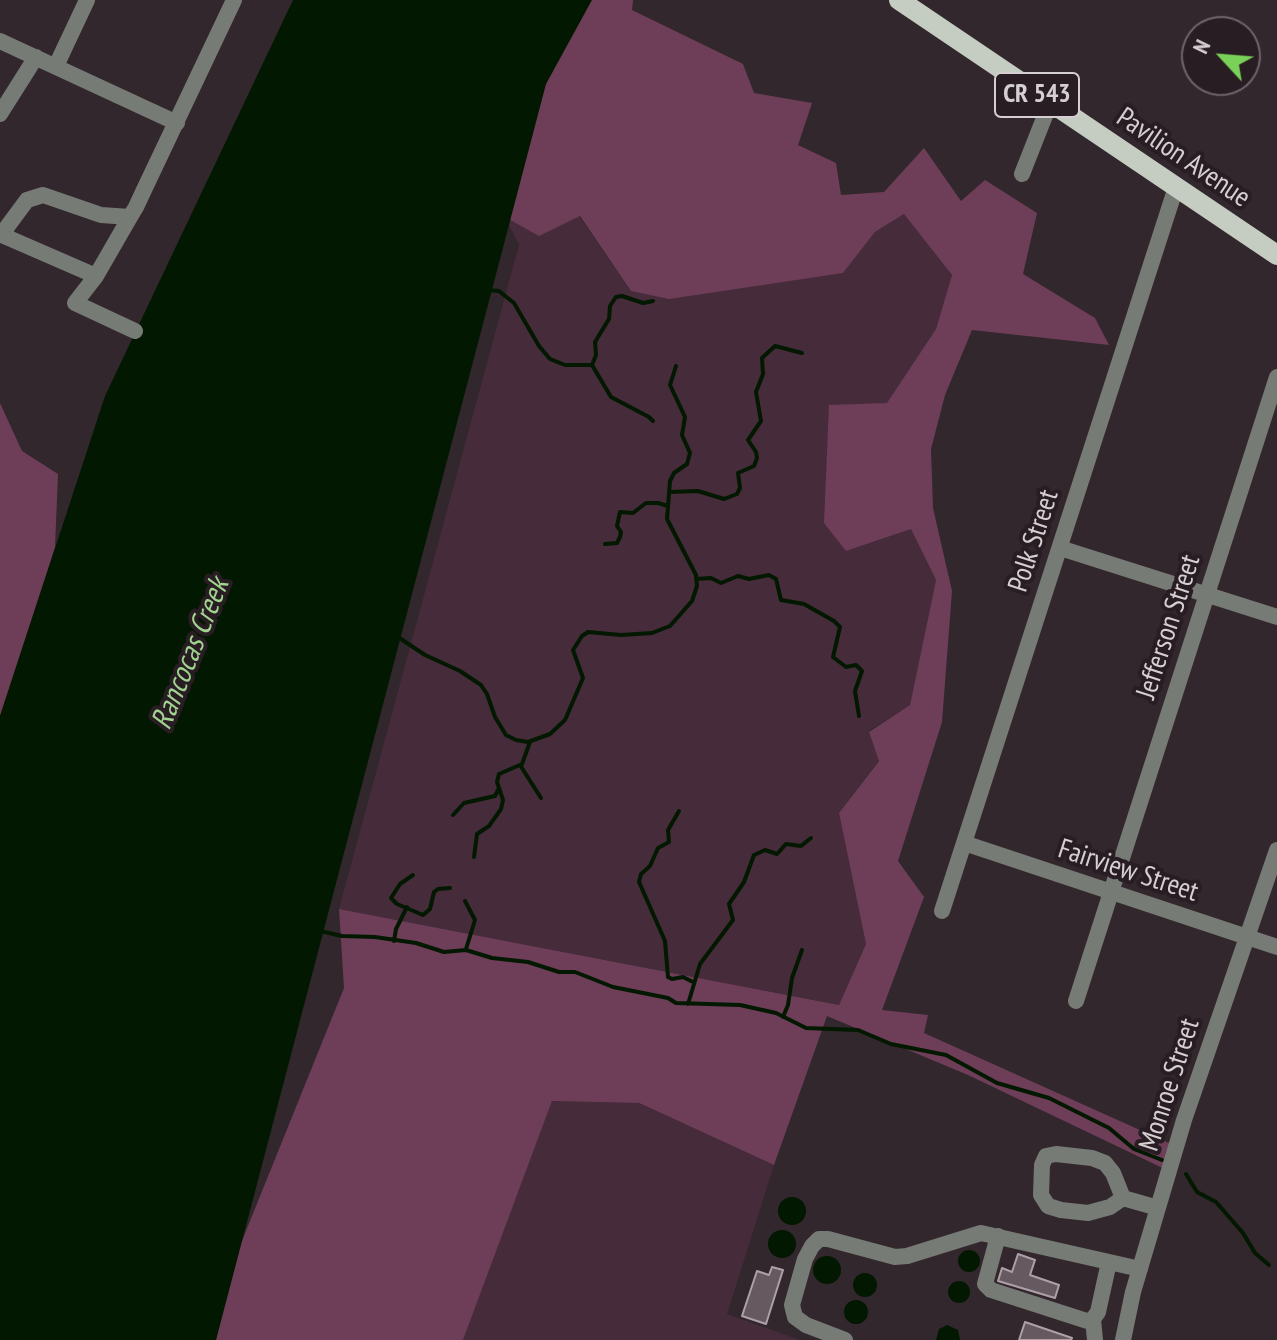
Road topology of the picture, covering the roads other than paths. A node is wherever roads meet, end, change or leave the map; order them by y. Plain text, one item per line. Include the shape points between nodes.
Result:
1 (87, 0) edge
2 (234, 0) edge
3 (899, 0) edge
4 (0, 41) edge
5 (36, 57) junction
6 (56, 66) junction
7 (1050, 103) junction
8 (0, 114) edge
9 (177, 123) junction
10 (1022, 174) dead end
11 (1176, 187) junction
12 (130, 217) junction
13 (1277, 255) edge
14 (96, 276) junction
15 (135, 331) dead end
16 (1277, 377) edge
17 (1060, 548) junction
18 (1207, 593) junction
19 (1277, 617) edge
20 (964, 843) junction
21 (1277, 850) edge
22 (1110, 892) junction
23 (942, 911) dead end
24 (1248, 937) junction
25 (1277, 947) edge
26 (1076, 1001) dead end
27 (1123, 1198) junction
28 (1158, 1208) junction
29 (998, 1236) junction
30 (1109, 1262) junction
31 (1140, 1269) junction
32 (1093, 1319) junction
33 (845, 1340) edge
34 (1095, 1340) edge
35 (1123, 1340) edge

1 - 6 street
2 - 9 street
3 - 7 main road, Pavilion Avenue / CR 543
4 - 5 street
5 - 6 street
5 - 8 street
6 - 9 street
7 - 10 street
7 - 11 main road, Pavilion Avenue / CR 543
9 - 12 street
11 - 13 main road, Pavilion Avenue / CR 543
11 - 17 street, Polk Street
12 - 14 street
12 - 14 street via 101,215 43,195 27,200 7,227 4,236
14 - 15 street via 75,303
16 - 18 street, Jefferson Street
17 - 18 street
17 - 20 street, Polk Street
18 - 19 street
18 - 22 street, Jefferson Street
20 - 22 street, Fairview Street
20 - 23 street, Polk Street
21 - 24 street, Monroe Street
22 - 24 street, Fairview Street
22 - 26 street, Jefferson Street
24 - 25 street, Fairview Street
24 - 28 street, Monroe Street
27 - 27 street via 1105,1163 1046,1156 1041,1195 1048,1206 1088,1213
27 - 28 street
28 - 31 street, Monroe Street
29 - 30 street
29 - 32 street via 985,1284 991,1290
29 - 33 street via 969,1235 895,1257 819,1239 805,1259 792,1305 795,1317
30 - 31 street
30 - 32 street
31 - 35 street, Monroe Street
32 - 34 street

